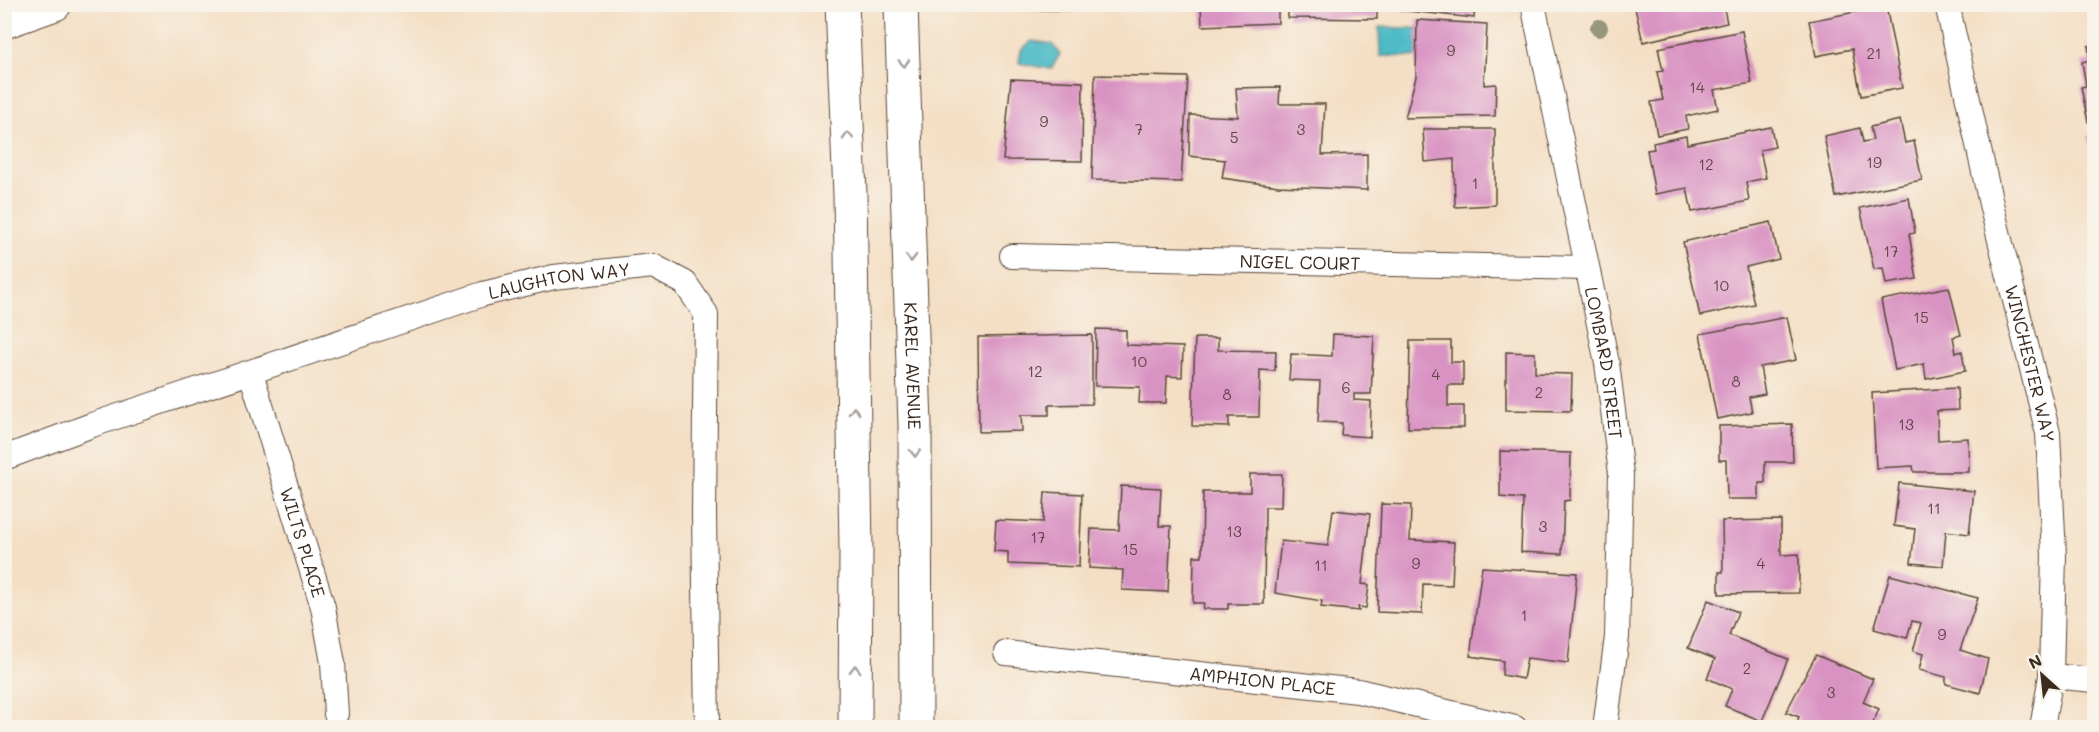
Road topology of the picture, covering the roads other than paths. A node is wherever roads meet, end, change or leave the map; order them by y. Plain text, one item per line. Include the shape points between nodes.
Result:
1 (55, 4) edge
2 (842, 4) edge
3 (901, 4) edge
4 (1533, 4) edge
5 (1947, 4) edge
6 (4, 22) edge
7 (1012, 256) dead end
8 (1586, 267) junction
9 (251, 373) junction
10 (4, 458) edge
11 (1006, 653) dead end
12 (2051, 676) junction
13 (2094, 680) edge
14 (336, 714) dead end
15 (707, 728) edge
16 (855, 728) edge
17 (916, 728) edge
18 (1515, 728) edge
19 (1605, 728) edge
20 (2042, 728) edge

1 - 6 main road
16 -> 2 main road via 850,206
3 -> 17 main road, KAREL AVENUE via 915,425
4 - 8 street, LOMBARD STREET
5 - 12 street, WINCHESTER WAY via 1991,204 2048,433 2054,555
7 - 8 street, NIGEL COURT
8 - 19 street, LOMBARD STREET via 1607,363 1621,474 1617,637
9 - 10 street, LAUGHTON WAY
9 - 14 street, WILTS PLACE via 323,608 333,663
9 - 15 street, LAUGHTON WAY via 483,294 554,277 652,266 685,283 706,314
11 - 18 street, AMPHION PLACE via 1358,691
12 - 13 street
12 - 20 street, WINCHESTER WAY

